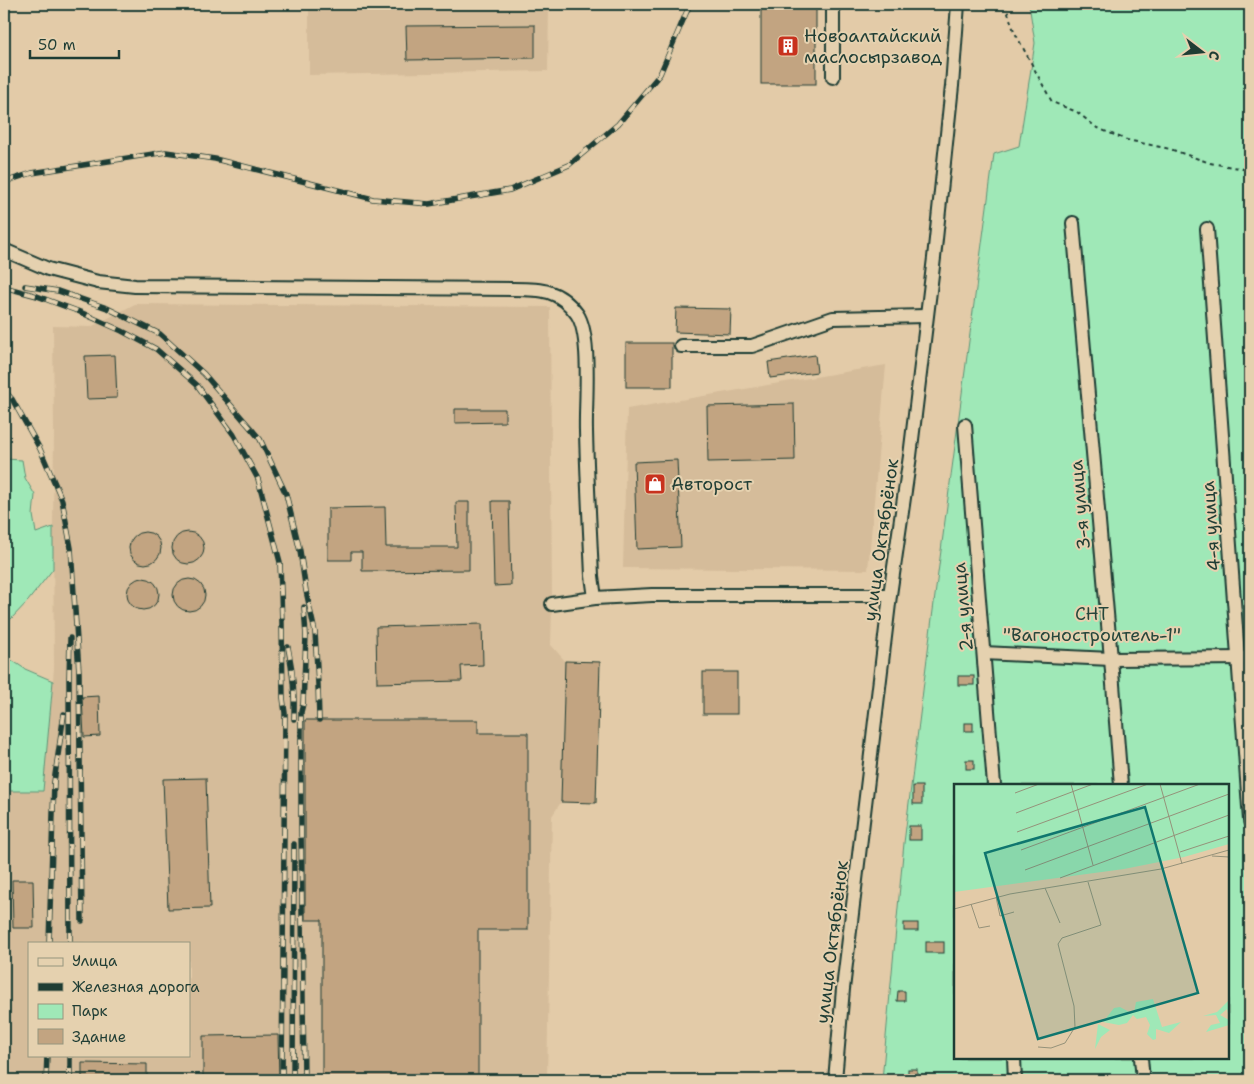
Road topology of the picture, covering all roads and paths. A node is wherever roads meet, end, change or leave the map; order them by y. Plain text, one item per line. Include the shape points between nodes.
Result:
1 (833, 4) edge
2 (958, 4) edge
3 (1005, 4) edge
4 (833, 77) dead end
5 (1250, 170) edge
6 (1073, 222) dead end
7 (1207, 229) dead end
8 (4, 250) edge
9 (926, 316) junction
10 (681, 346) dead end
11 (965, 425) dead end
12 (890, 596) junction
13 (595, 598) junction
14 (552, 604) dead end
15 (984, 653) junction
16 (1244, 658) edge
17 (1111, 659) junction
18 (994, 784) edge
19 (1121, 784) edge
20 (1250, 821) edge
21 (1014, 1059) edge
22 (1141, 1059) edge
23 (835, 1080) edge
24 (1015, 1080) edge
25 (1143, 1080) edge

1 - 4 street
2 - 9 street, улица Октябрёнок
3 - 5 path via 1014,31 1052,102 1077,112 1097,128 1127,140 1170,149 1210,163
6 - 17 street, 3-я улица
7 - 16 street, 4-я улица
8 - 13 street via 48,269 98,282 135,286 530,289 544,290 564,300 577,314 584,333
9 - 10 street via 833,318 752,346
9 - 12 street, улица Октябрёнок
11 - 15 street, 2-я улица
12 - 13 street via 652,595
12 - 23 street, улица Октябрёнок
13 - 14 street
15 - 17 street
15 - 18 street, 2-я улица
16 - 17 street
16 - 20 street, 4-я улица
17 - 19 street, 3-я улица
21 - 24 street
22 - 25 street

